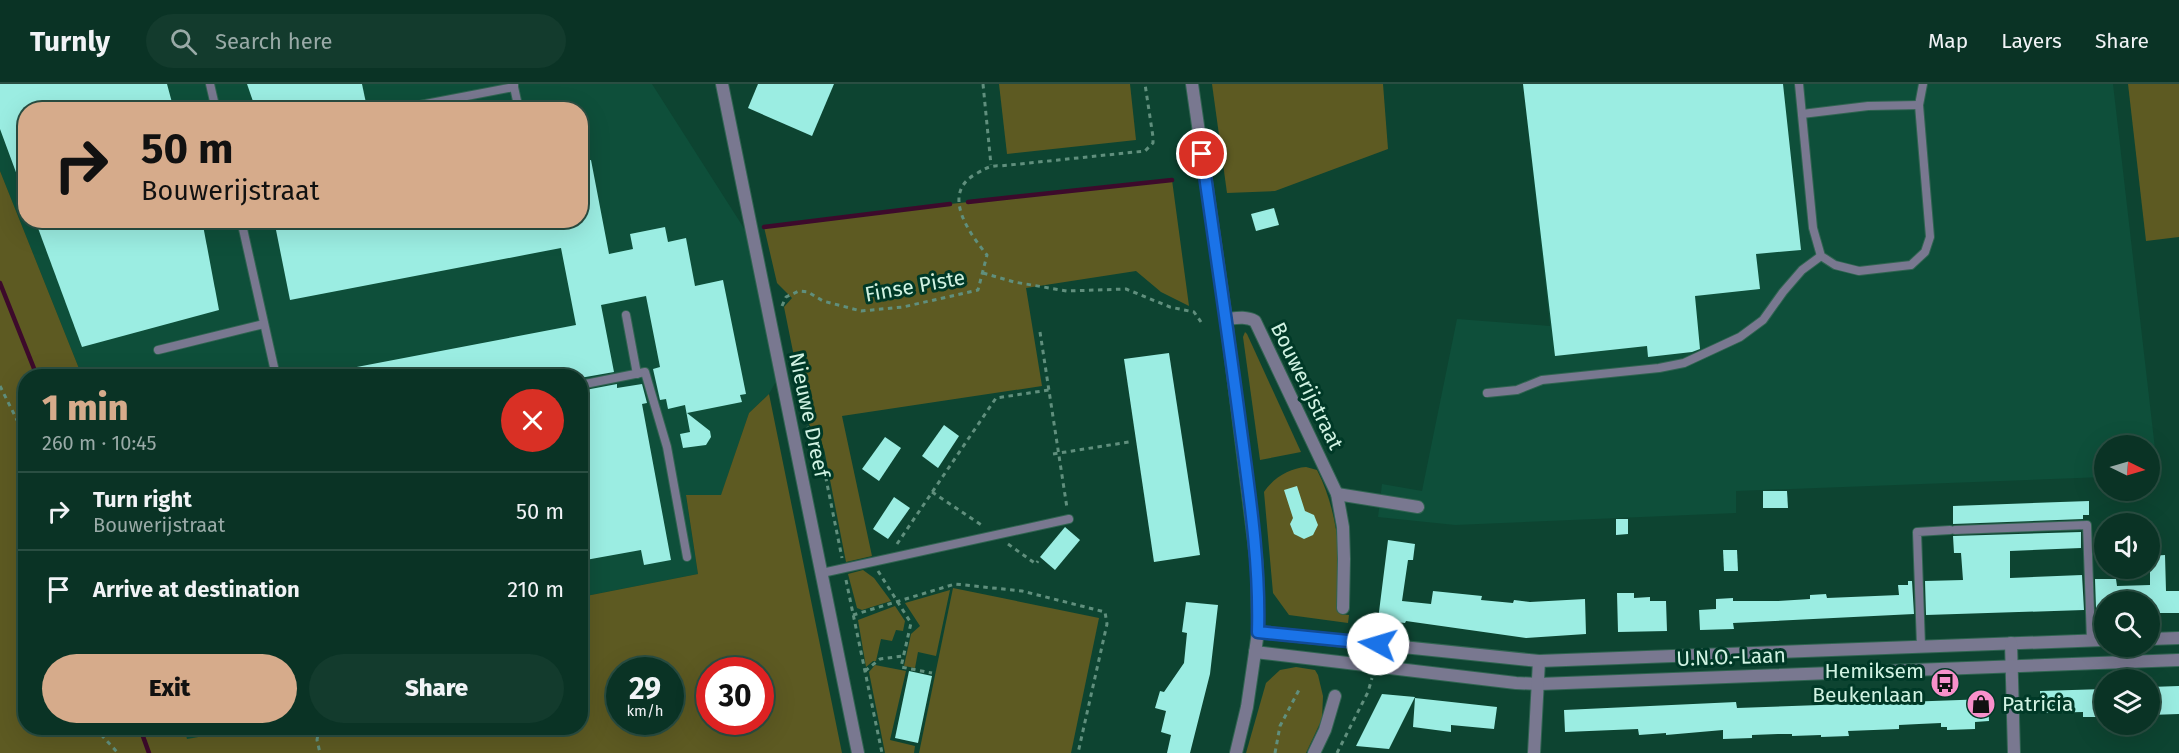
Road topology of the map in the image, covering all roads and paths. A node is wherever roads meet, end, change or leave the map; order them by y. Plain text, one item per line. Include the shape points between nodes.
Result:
1 (210, 84) edge
2 (722, 84) edge
3 (983, 84) edge
4 (1145, 84) edge
5 (1191, 84) edge
6 (1799, 84) edge
7 (1923, 84) edge
8 (514, 86) edge
9 (214, 102) edge
10 (434, 102) edge
11 (517, 102) edge
12 (1919, 105) junction
13 (1802, 114) junction
14 (991, 165) junction
15 (243, 228) edge
16 (1821, 256) junction
17 (983, 273) junction
18 (782, 308) dead end
19 (626, 315) dead end
20 (1226, 319) junction
21 (1201, 322) dead end
22 (264, 324) junction
23 (1040, 332) dead end
24 (158, 350) dead end
25 (274, 369) edge
26 (637, 374) junction
27 (588, 383) edge
28 (0, 386) edge
29 (1049, 390) junction
30 (1487, 393) dead end
31 (18, 422) edge
32 (805, 422) dead end
33 (1129, 442) dead end
34 (1058, 453) junction
35 (1053, 454) dead end
36 (1337, 494) junction
37 (1418, 507) dead end
38 (1069, 519) joint
39 (687, 558) dead end
40 (888, 558) junction
41 (872, 562) junction
42 (844, 568) junction
43 (822, 573) junction
44 (898, 602) junction
45 (1343, 608) dead end
46 (853, 615) junction
47 (1258, 632) junction
48 (2179, 638) edge
49 (2160, 639) edge
50 (2091, 641) junction
51 (2094, 641) edge
52 (1360, 642) junction
53 (2011, 643) junction
54 (1921, 646) junction
55 (1255, 652) junction
56 (903, 656) junction
57 (2179, 660) edge
58 (1539, 661) junction
59 (1357, 665) junction
60 (2011, 666) junction
61 (1375, 667) junction
62 (865, 671) junction
63 (932, 673) dead end
64 (1539, 684) junction
65 (1300, 688) dead end
66 (1335, 696) dead end
67 (101, 735) edge
68 (318, 735) edge
69 (118, 753) edge
70 (320, 753) edge
71 (858, 753) edge
72 (882, 753) edge
73 (1078, 753) edge
74 (1236, 753) edge
75 (1275, 753) edge
76 (1314, 753) edge
77 (1337, 753) edge
78 (1534, 753) edge
79 (2014, 753) edge

1 - 9 lane
2 - 43 street, Nieuwe Dreef
3 - 14 path
4 - 14 path via 1153,143 1145,151
5 - 20 street
6 - 13 lane
7 - 12 lane
8 - 10 lane
8 - 11 lane
12 - 13 lane
12 - 16 lane via 1930,237 1925,252 1911,265 1859,271 1835,265
13 - 16 lane via 1813,228
14 - 17 path, Finse Piste via 967,179 959,195 964,224 987,255
15 - 22 lane
16 - 30 lane via 1802,270 1763,320 1740,337 1684,363 1542,380 1516,390
17 - 18 path, Finse Piste via 978,290 903,307 861,311 823,302 799,291 786,297
17 - 21 path via 1067,291 1126,289 1194,312
19 - 26 lane
20 - 36 street, Bouwerijstraat via 1241,317 1255,321
20 - 47 street via 1253,527
22 - 24 lane
22 - 25 lane
23 - 29 path
26 - 27 lane
26 - 39 lane via 645,372 667,447
28 - 31 path
29 - 34 path
29 - 40 path via 996,398
32 - 42 path via 820,449
33 - 34 path
34 - 35 path
34 - 38 path
36 - 37 street
36 - 45 street, Bouwerijstraat via 1343,538
38 - 40 lane
40 - 41 lane
41 - 42 lane
41 - 44 path
42 - 43 lane
42 - 46 path
43 - 71 street, Nieuwe Dreef
44 - 46 path
44 - 56 path via 911,623
44 - 73 path via 955,584 1022,591 1105,612 1107,624
46 - 62 path
47 - 52 street, U.N.O.-Laan
47 - 55 street
48 - 49 street
50 - 51 street, U.N.O.-Laan
50 - 53 street, U.N.O.-Laan
50 - 54 lane via 2087,525 1917,532
52 - 58 street, U.N.O.-Laan
52 - 59 street
53 - 54 street, U.N.O.-Laan
53 - 60 street
54 - 58 street, U.N.O.-Laan
55 - 59 street, U.N.O.-Laan
55 - 74 street
56 - 62 path via 880,659
56 - 63 path via 901,667
57 - 60 street, U.N.O.-Laan
58 - 64 street
59 - 61 street, U.N.O.-Laan
60 - 64 street, U.N.O.-Laan
60 - 79 street
61 - 64 street, U.N.O.-Laan
61 - 77 path via 1368,692
62 - 72 path
64 - 78 street
65 - 75 path via 1280,726
66 - 76 street
67 - 69 path
68 - 70 path

